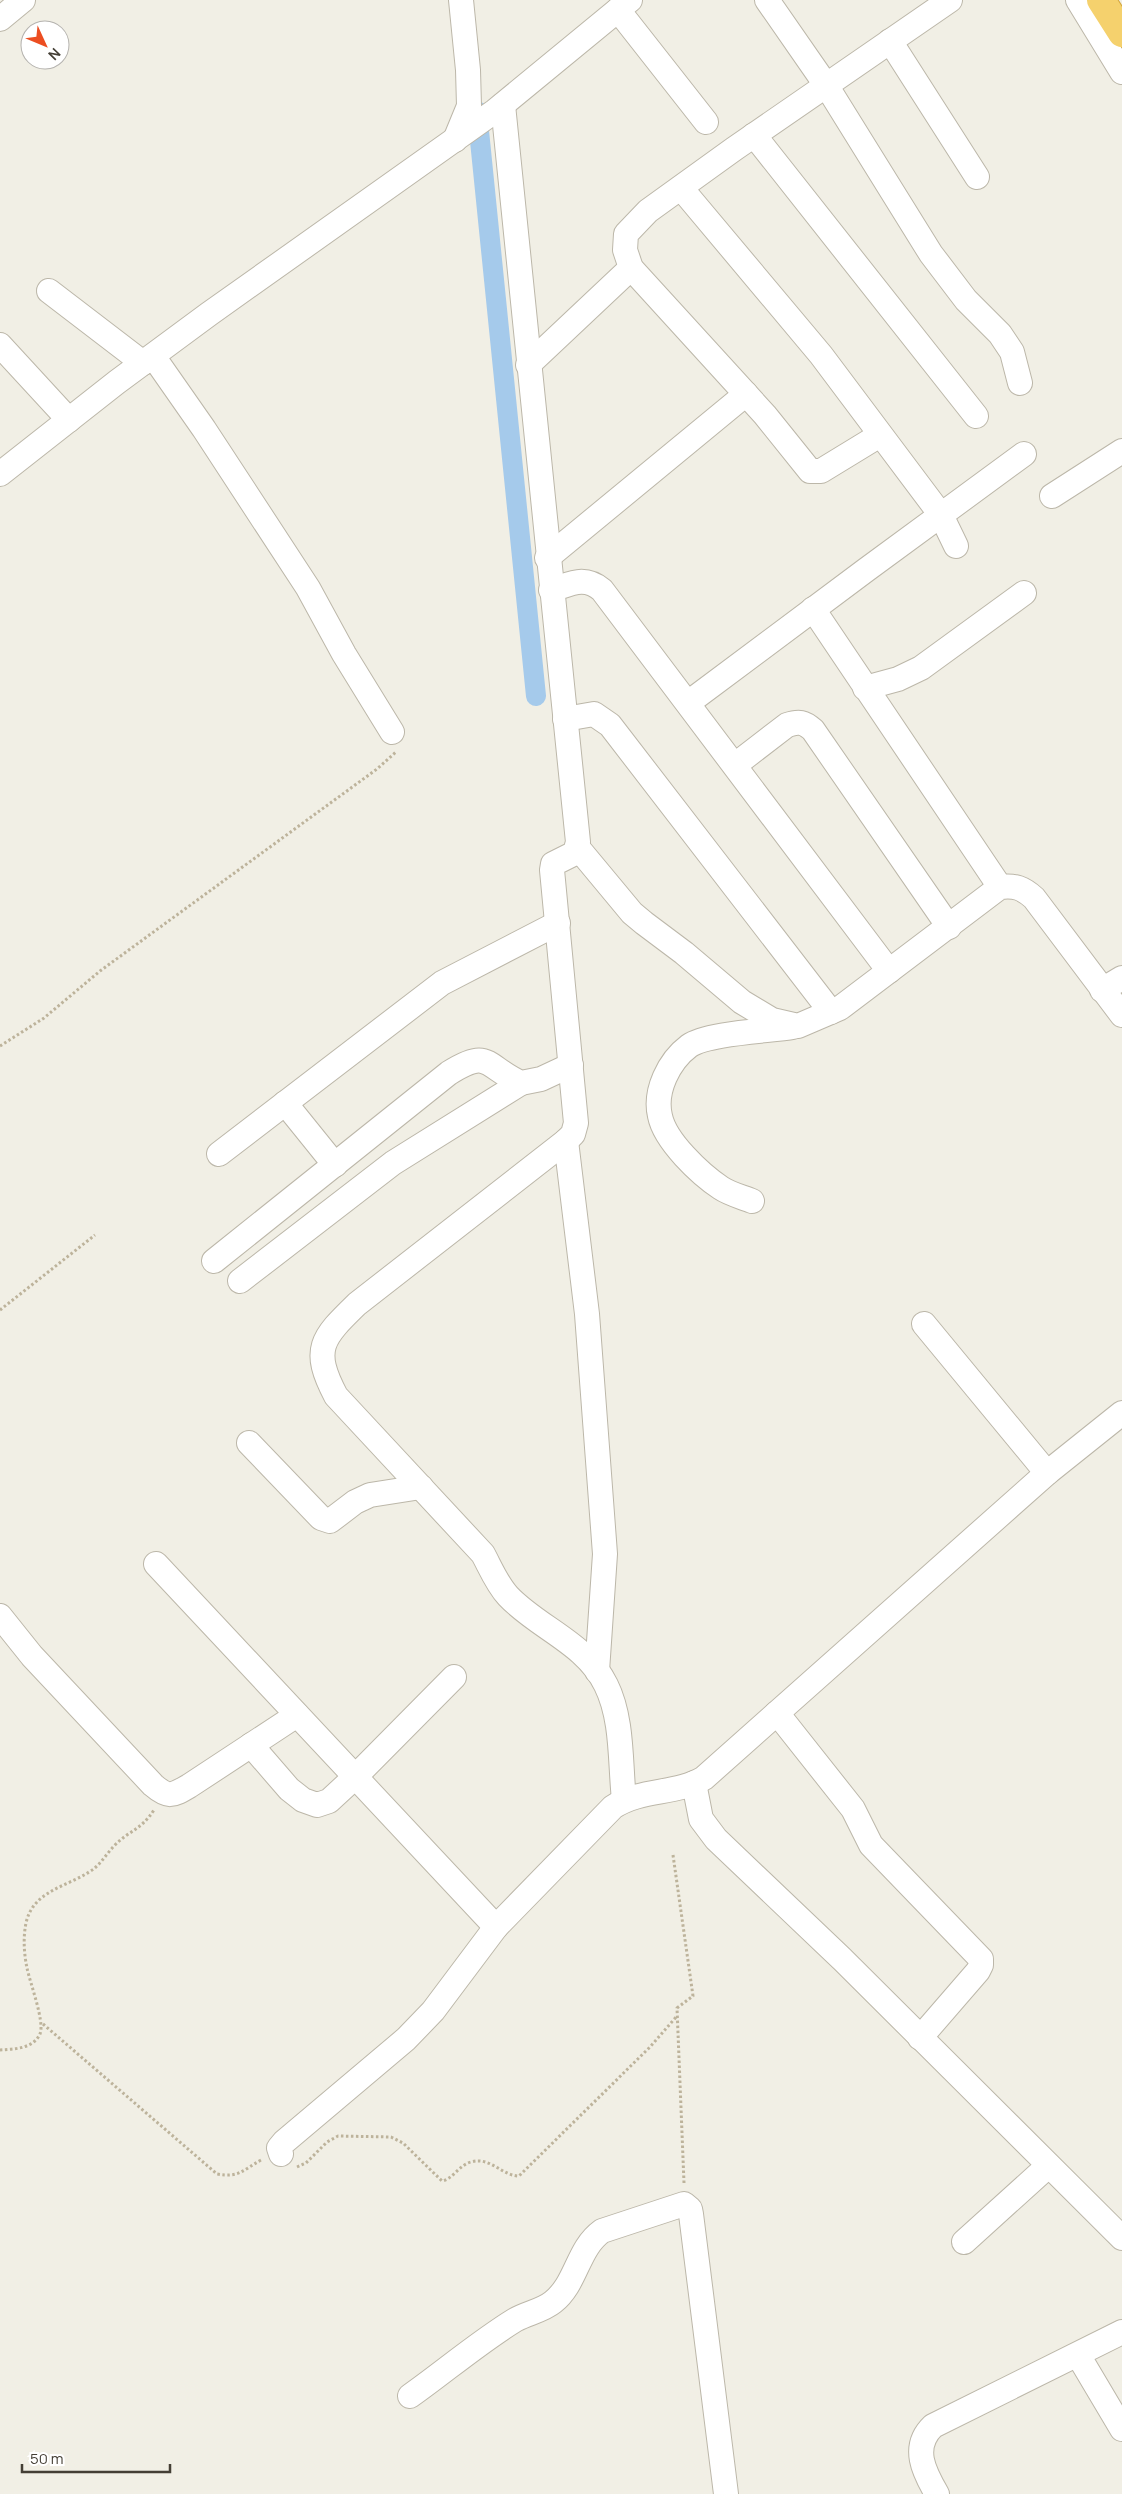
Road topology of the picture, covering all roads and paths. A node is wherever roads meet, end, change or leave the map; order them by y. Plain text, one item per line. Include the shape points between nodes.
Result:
1 (23, 0) edge
2 (461, 0) edge
3 (767, 0) edge
4 (950, 0) edge
5 (1078, 0) edge
6 (1101, 0) edge
7 (624, 5) edge
8 (0, 19) edge
9 (1122, 34) edge
10 (890, 40) junction
11 (1122, 72) edge
12 (826, 85) junction
13 (499, 108) junction
14 (706, 122) dead end
15 (754, 135) junction
16 (460, 136) junction
17 (977, 177) dead end
18 (681, 188) junction
19 (631, 268) junction
20 (49, 291) dead end
21 (0, 345) edge
22 (148, 359) junction
23 (528, 365) junction
24 (1020, 384) dead end
25 (746, 394) junction
26 (976, 416) dead end
27 (69, 420) junction
28 (880, 435) junction
29 (1122, 451) edge
30 (1024, 454) dead end
31 (0, 474) edge
32 (1052, 496) dead end
33 (941, 515) junction
34 (956, 546) dead end
35 (548, 558) junction
36 (551, 590) junction
37 (1024, 593) dead end
38 (813, 609) junction
39 (866, 688) junction
40 (688, 703) junction
41 (565, 719) junction
42 (392, 732) joint
43 (734, 765) junction
44 (568, 855) junction
45 (1000, 887) junction
46 (558, 923) junction
47 (949, 927) junction
48 (889, 971) junction
49 (1112, 984) edge
50 (831, 1012) junction
51 (1122, 1015) edge
52 (798, 1026) junction
53 (0, 1046) edge
54 (571, 1065) junction
55 (521, 1083) junction
56 (285, 1103) junction
57 (566, 1141) junction
58 (219, 1154) dead end
59 (335, 1165) junction
60 (752, 1200) dead end
61 (95, 1235) dead end
62 (214, 1261) dead end
63 (240, 1281) dead end
64 (0, 1310) edge
65 (924, 1324) dead end
66 (1120, 1419) edge
67 (249, 1442) dead end
68 (1047, 1473) junction
69 (421, 1487) junction
70 (156, 1564) dead end
71 (0, 1616) edge
72 (597, 1671) junction
73 (454, 1677) dead end
74 (777, 1713) junction
75 (297, 1715) junction
76 (252, 1745) junction
77 (355, 1777) junction
78 (694, 1783) junction
79 (163, 1794) junction
80 (624, 1800) junction
81 (673, 1855) dead end
82 (496, 1927) junction
83 (677, 2016) junction
84 (42, 2024) junction
85 (920, 2038) junction
86 (0, 2050) edge
87 (280, 2153) junction
88 (1048, 2166) junction
89 (684, 2204) junction
90 (1122, 2238) edge
91 (964, 2242) dead end
92 (1122, 2332) edge
93 (1078, 2355) junction
94 (410, 2396) dead end
95 (1122, 2429) edge
96 (726, 2494) edge
97 (937, 2494) edge

1 - 8 street
2 - 16 street via 469,106
3 - 12 street
4 - 10 street
5 - 11 street
6 - 9 highway
7 - 13 street
7 - 14 street
10 - 12 street
10 - 17 street
12 - 15 street
12 - 24 street via 930,254 1012,352
13 - 16 street
13 - 23 street
15 - 18 street
15 - 26 street
16 - 22 street
18 - 19 street via 642,217 626,234 625,250
18 - 28 street via 803,333
19 - 23 street
19 - 25 street
20 - 22 street
21 - 27 street
22 - 27 street
22 - 42 street via 308,588
23 - 35 street
25 - 28 street via 810,471 820,471
25 - 35 street
27 - 31 street
28 - 33 street
29 - 32 street
30 - 33 street
33 - 34 street
33 - 38 street
35 - 36 street
36 - 40 street via 583,581 593,582
36 - 41 street
37 - 39 street via 921,668
38 - 39 street
38 - 40 street
39 - 45 street
40 - 43 street
41 - 44 street
41 - 50 street via 594,714 610,725
42 - 53 path via 399,743 398,751 388,761 100,971 44,1018
43 - 47 street via 787,725 805,723
43 - 48 street
44 - 46 street via 553,864 552,870
44 - 52 street via 632,913 742,1002 772,1020
45 - 47 street
45 - 49 street via 1012,885 1034,898
46 - 54 street
46 - 56 street via 442,983
47 - 48 street
48 - 50 street
49 - 51 street
50 - 52 street
52 - 60 street via 706,1039 690,1046 668,1070 660,1092 659,1116 666,1132 682,1152 722,1188
54 - 55 street via 541,1079
54 - 57 street via 576,1123 573,1134
55 - 59 street via 488,1062 477,1059 464,1064
55 - 63 street via 393,1163
56 - 58 street
56 - 59 street
57 - 69 street via 357,1304 331,1329 325,1340 324,1369 336,1396
57 - 72 street via 587,1314 605,1554
59 - 62 street
61 - 64 path
65 - 68 street
66 - 68 street
67 - 69 street via 311,1509 330,1521 370,1495
68 - 74 street
69 - 72 street via 483,1554 496,1581 509,1597 576,1648
70 - 75 street
71 - 79 street via 32,1656
72 - 80 street via 612,1698 616,1717
73 - 77 street
74 - 78 street via 711,1772
74 - 85 street via 853,1810 871,1845 981,1959 978,1971
75 - 76 street
75 - 77 street
76 - 77 street via 289,1789 317,1805 328,1801
76 - 79 street via 174,1795
77 - 82 street
78 - 80 street
78 - 85 street via 701,1819 709,1831
79 - 84 path via 148,1820 115,1845 89,1873 45,1894 30,1911 25,1931 26,1957
80 - 82 street via 598,1821
81 - 83 path via 693,1996 677,2008
82 - 87 street via 433,2011 406,2040 284,2142
83 - 87 path via 650,2047 519,2176 491,2163 474,2161 442,2181 403,2143 391,2137 338,2136 300,2167
83 - 89 path
84 - 86 path via 35,2042 24,2048
84 - 87 path via 218,2174 231,2177
85 - 88 street
88 - 90 street
88 - 91 street
89 - 94 street via 602,2231 585,2248 567,2286 553,2302 514,2320
89 - 96 street via 691,2214
92 - 93 street
93 - 95 street
93 - 97 street via 943,2420 926,2432 920,2450 923,2467

